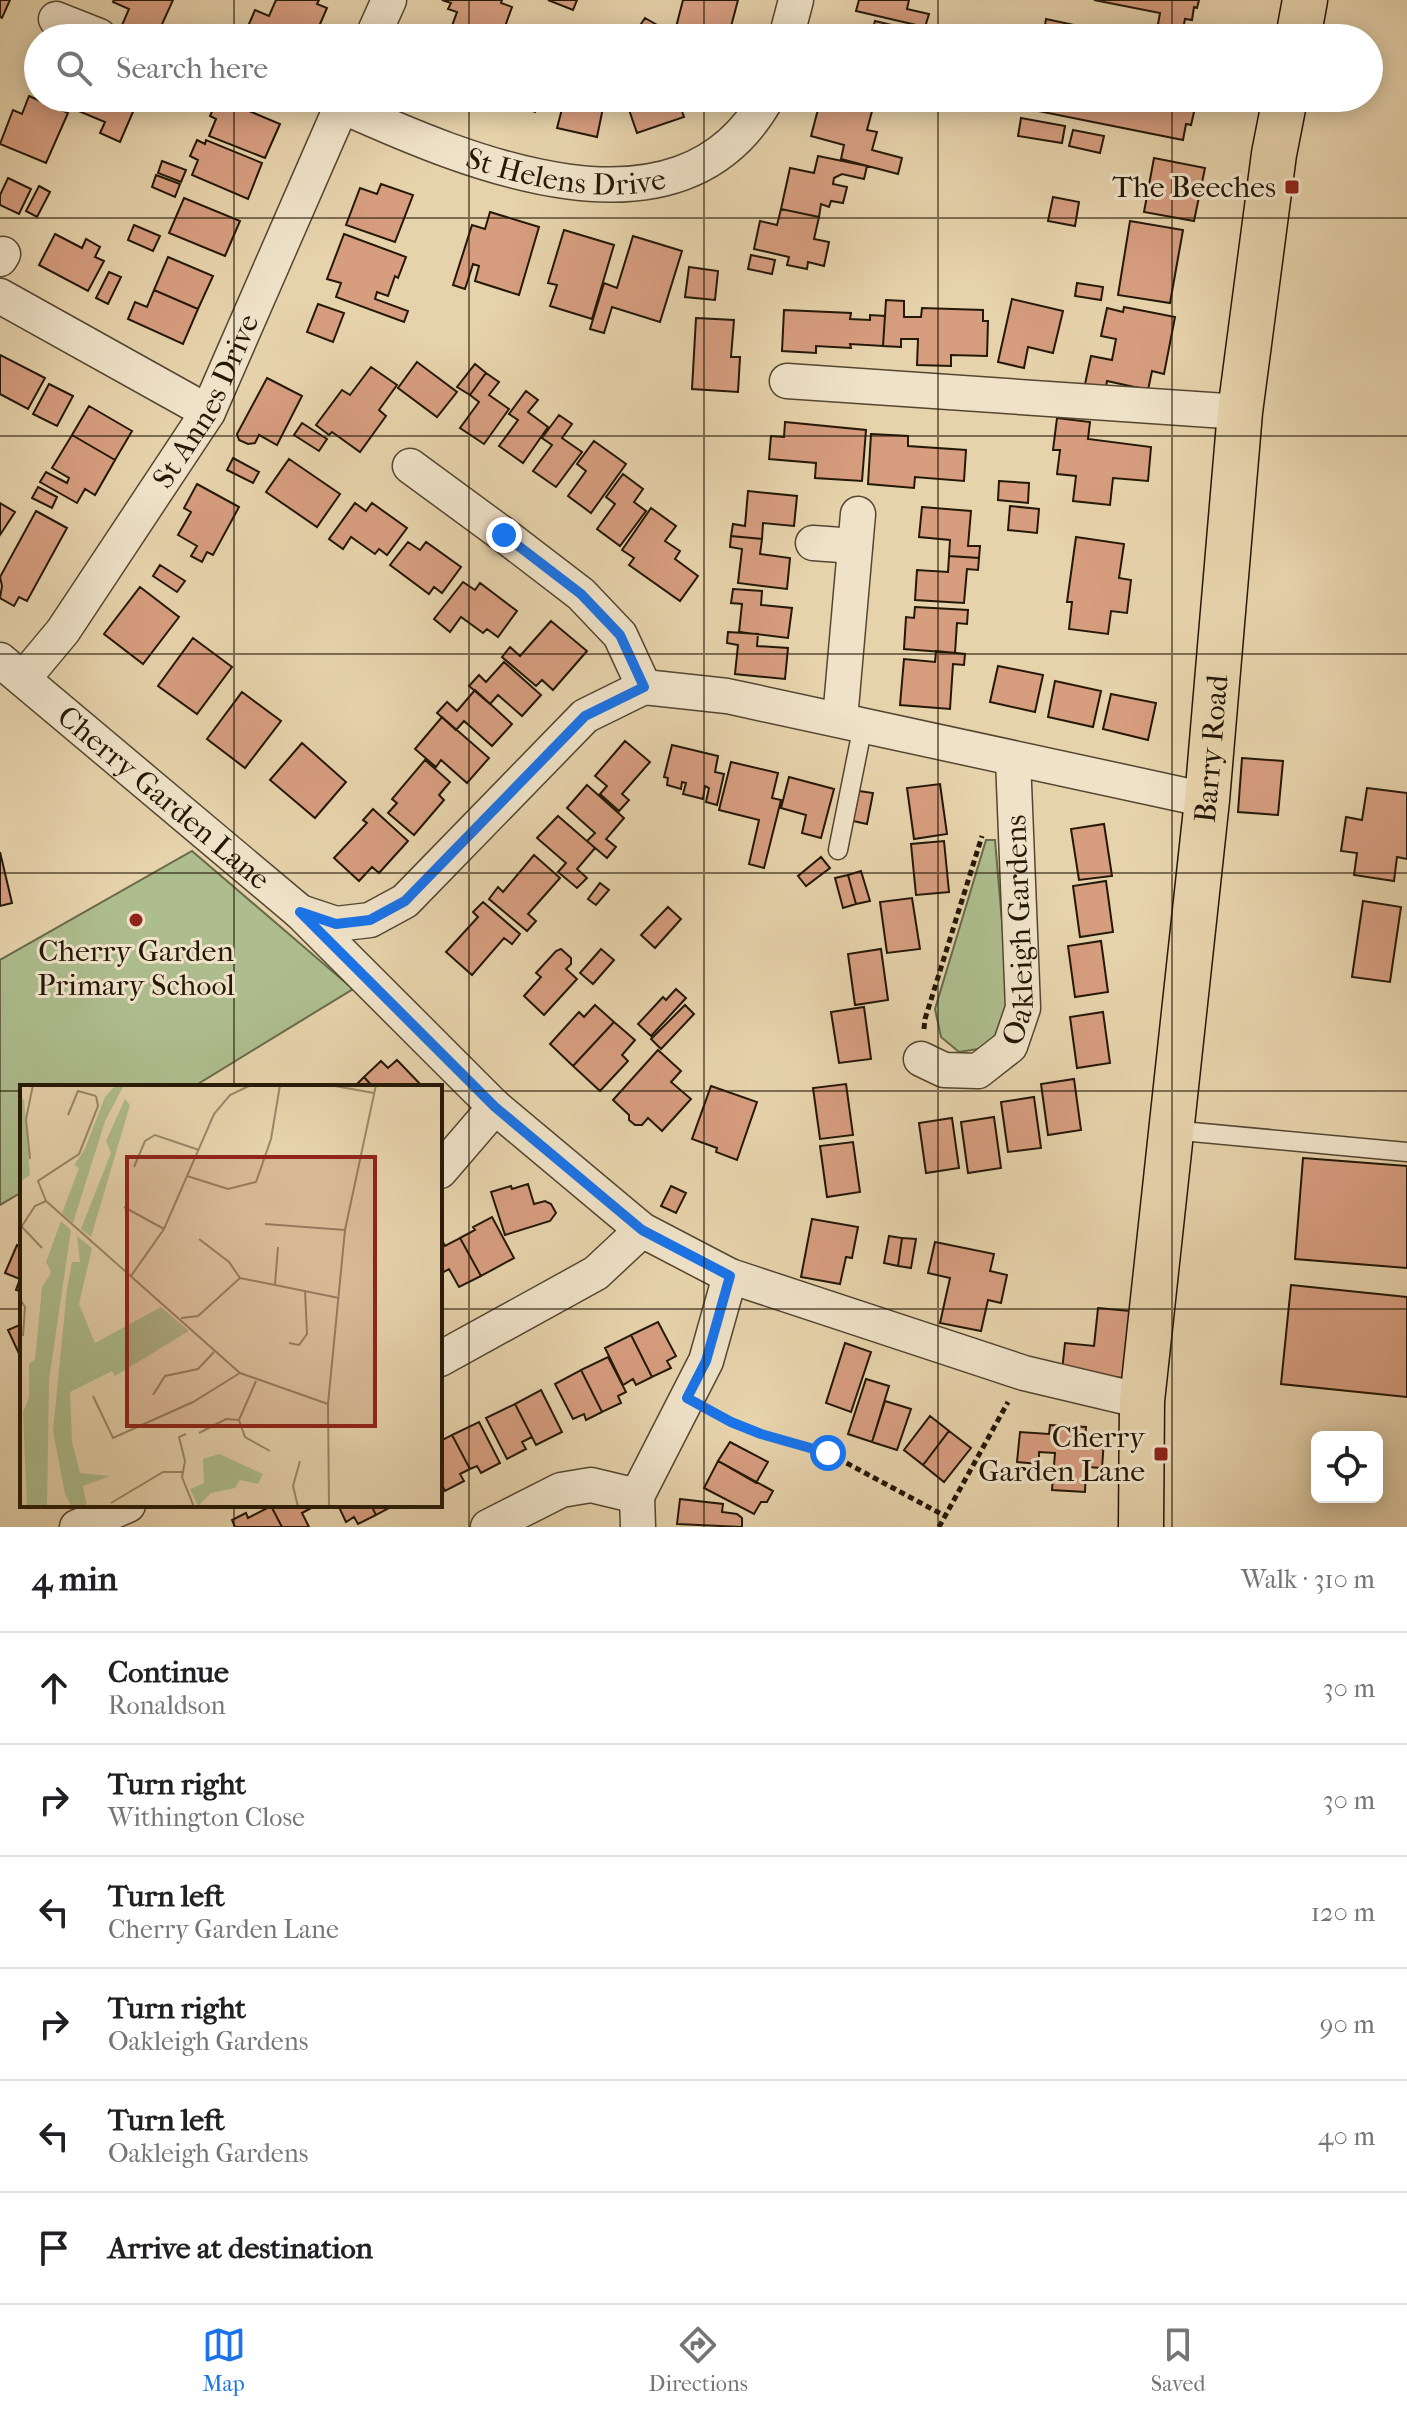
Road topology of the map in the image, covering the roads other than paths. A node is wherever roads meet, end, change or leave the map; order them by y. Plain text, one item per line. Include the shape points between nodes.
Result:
1 (389, 0) edge
2 (796, 0) edge
3 (1305, 0) edge
4 (378, 24) edge
5 (790, 24) edge
6 (1301, 24) edge
7 (340, 112) edge
8 (364, 112) edge
9 (759, 112) edge
10 (1282, 112) edge
11 (0, 296) edge
12 (787, 381) dead end
13 (208, 412) junction
14 (1240, 412) junction
15 (410, 466) dead end
16 (813, 543) dead end
17 (11, 670) edge
18 (644, 687) junction
19 (851, 722) junction
20 (1013, 759) junction
21 (1207, 800) junction
22 (838, 850) dead end
23 (300, 912) junction
24 (921, 1059) road end
25 (495, 1107) junction
26 (1171, 1130) junction
27 (1407, 1152) edge
28 (442, 1169) edge
29 (642, 1230) junction
30 (730, 1276) junction
31 (442, 1358) edge
32 (1142, 1401) junction
33 (123, 1507) edge
34 (637, 1512) edge
35 (77, 1527) edge
36 (488, 1527) edge
37 (1141, 1527) edge

1 - 4 street
2 - 5 street
3 - 6 main road
7 - 13 street, St Annes Drive
8 - 9 street, St Helens Drive via 423,142 507,169 576,183 645,184 691,170 733,144
10 - 14 main road, Barry Road
11 - 13 street
12 - 14 street
13 - 17 street, St Annes Drive via 63,631
14 - 21 main road, Barry Road
15 - 18 street via 581,594 620,635
16 - 19 street via 856,530
17 - 23 street, Cherry Garden Lane
18 - 19 street via 727,696
18 - 23 street via 585,716 405,901 370,920 336,924
19 - 20 street
19 - 22 lane
20 - 21 street
20 - 24 street, Oakleigh Gardens via 1023,1008 1010,1046 978,1071 944,1070
21 - 26 main road, Barry Road
23 - 25 street, Cherry Garden Lane
25 - 28 street
25 - 29 street, Cherry Garden Lane
26 - 27 lane
26 - 32 main road, Barry Road
29 - 30 street, Cherry Garden Lane
29 - 31 street via 596,1273
30 - 32 street, Cherry Garden Lane via 1024,1373
30 - 34 street via 706,1361
32 - 37 main road, Barry Road
33 - 35 street
34 - 36 street via 591,1485 561,1490

